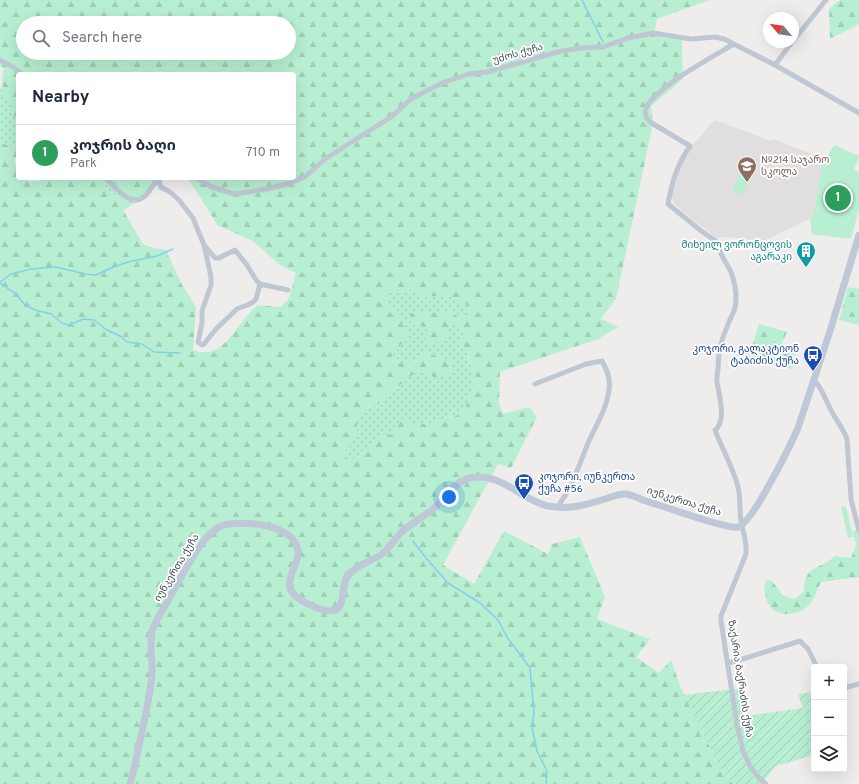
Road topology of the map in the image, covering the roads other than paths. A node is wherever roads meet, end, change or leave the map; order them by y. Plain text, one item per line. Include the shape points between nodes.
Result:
1 (826, 0) edge
2 (799, 34) edge
3 (734, 44) junction
4 (788, 48) edge
5 (0, 60) edge
6 (775, 65) junction
7 (19, 72) edge
8 (859, 113) edge
9 (108, 180) edge
10 (158, 180) edge
11 (159, 180) edge
12 (200, 180) edge
13 (859, 235) edge
14 (204, 245) junction
15 (260, 284) junction
16 (288, 290) dead end
17 (814, 380) junction
18 (534, 384) dead end
19 (557, 507) junction
20 (742, 525) junction
21 (859, 531) edge
22 (728, 663) junction
23 (816, 664) edge
24 (859, 684) edge
25 (847, 687) edge
26 (130, 784) edge
27 (766, 784) edge

1 - 2 street
3 - 6 street, უძოს ქუჩა
3 - 12 street, უძოს ქუჩა via 715,37 691,39 652,33 602,47 562,51 487,72 468,74 411,99 390,117 325,159 306,176 291,183 267,190 234,194
3 - 20 street, ზაქარია ბაქრაძის ქუჩა via 683,74 653,98 646,110 646,117 690,146 675,172 668,204 717,242 719,253 734,280 736,306 719,356 717,386 721,415 715,430 738,488
4 - 6 street
5 - 7 street
6 - 8 street, უძოს ქუჩა
9 - 10 street via 122,194 134,200 143,198
11 - 14 street via 161,187 179,200 193,218
13 - 17 main road
14 - 15 street via 215,258 235,250
14 - 15 street via 211,285 202,311 199,344 204,344 237,309 252,303 256,299
15 - 16 street
17 - 20 main road via 792,442 758,504
17 - 21 street via 847,439 851,499
18 - 19 street via 586,364 602,361 608,374 610,390 606,403 571,488
19 - 20 main road, იუნკერთა ქუჩა via 579,507 624,493 720,523 737,527
19 - 26 main road, იუნკერთა ქუჩა via 540,503 492,479 479,477 461,482 427,515 404,530 383,553 352,571 343,587 342,602 333,611 314,607 292,592 290,583 298,553 296,543 279,529 256,524 227,525 214,530 194,556 154,627 150,688
20 - 22 street, ზაქარია ბაქრაძის ქუჩა via 747,544 746,554 721,616
22 - 23 street via 800,641 808,649
22 - 27 street, ზაქარია ბაქრაძის ქუჩა via 743,751 750,766
24 - 25 street

